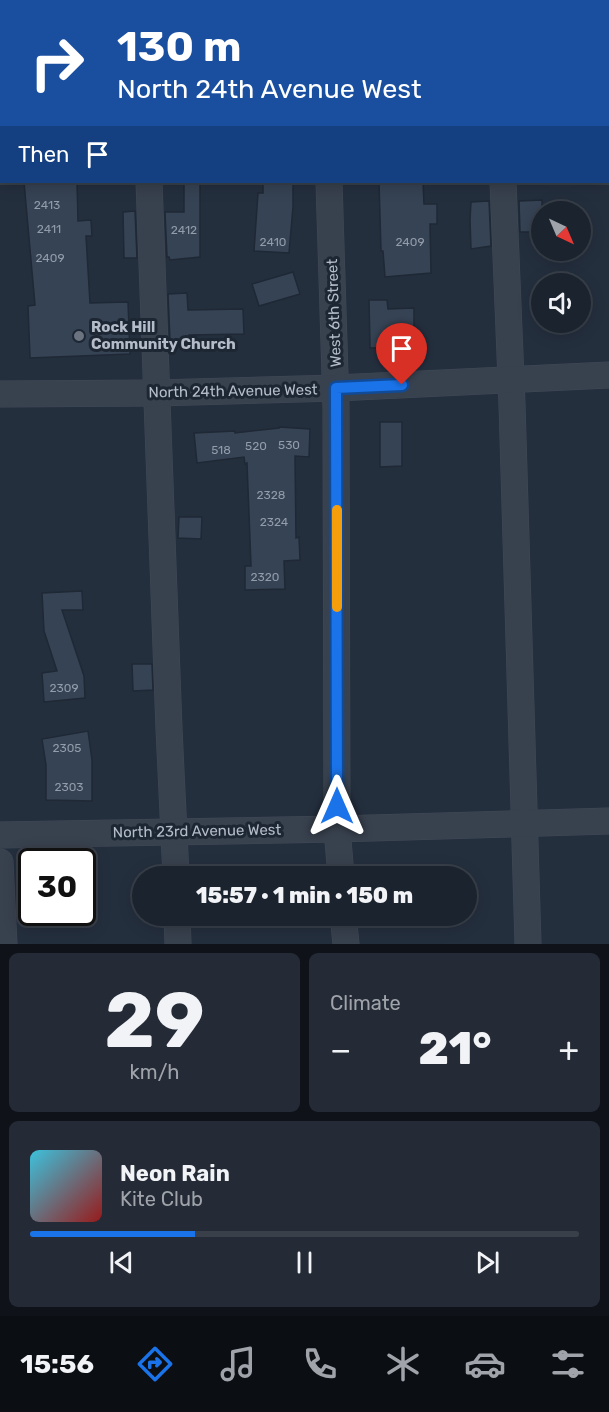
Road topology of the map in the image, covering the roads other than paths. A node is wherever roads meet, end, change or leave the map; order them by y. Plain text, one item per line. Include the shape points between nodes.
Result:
1 (149, 183) edge
2 (329, 183) edge
3 (503, 183) edge
4 (609, 375) edge
5 (511, 379) junction
6 (336, 388) junction
7 (157, 393) junction
8 (0, 394) edge
9 (609, 821) edge
10 (524, 824) junction
11 (337, 829) junction
12 (174, 832) junction
13 (0, 835) edge
14 (0, 862) edge
15 (176, 866) edge
16 (340, 866) edge
17 (177, 926) edge
18 (345, 926) edge
19 (4, 944) edge
20 (178, 944) edge
21 (346, 944) edge
22 (528, 944) edge

1 - 7 street
2 - 6 street, West 6th Street
3 - 5 street
4 - 5 street, North 24th Avenue West
5 - 6 street, North 24th Avenue West
5 - 10 street
6 - 7 street, North 24th Avenue West
6 - 11 street, West 6th Street
7 - 8 street, North 24th Avenue West
7 - 12 street
9 - 10 street, North 23rd Avenue West
10 - 11 street, North 23rd Avenue West
10 - 22 street
11 - 12 street, North 23rd Avenue West
11 - 16 street, West 6th Street
12 - 13 street, North 23rd Avenue West
12 - 15 street
14 - 19 street
17 - 20 street
18 - 21 street

